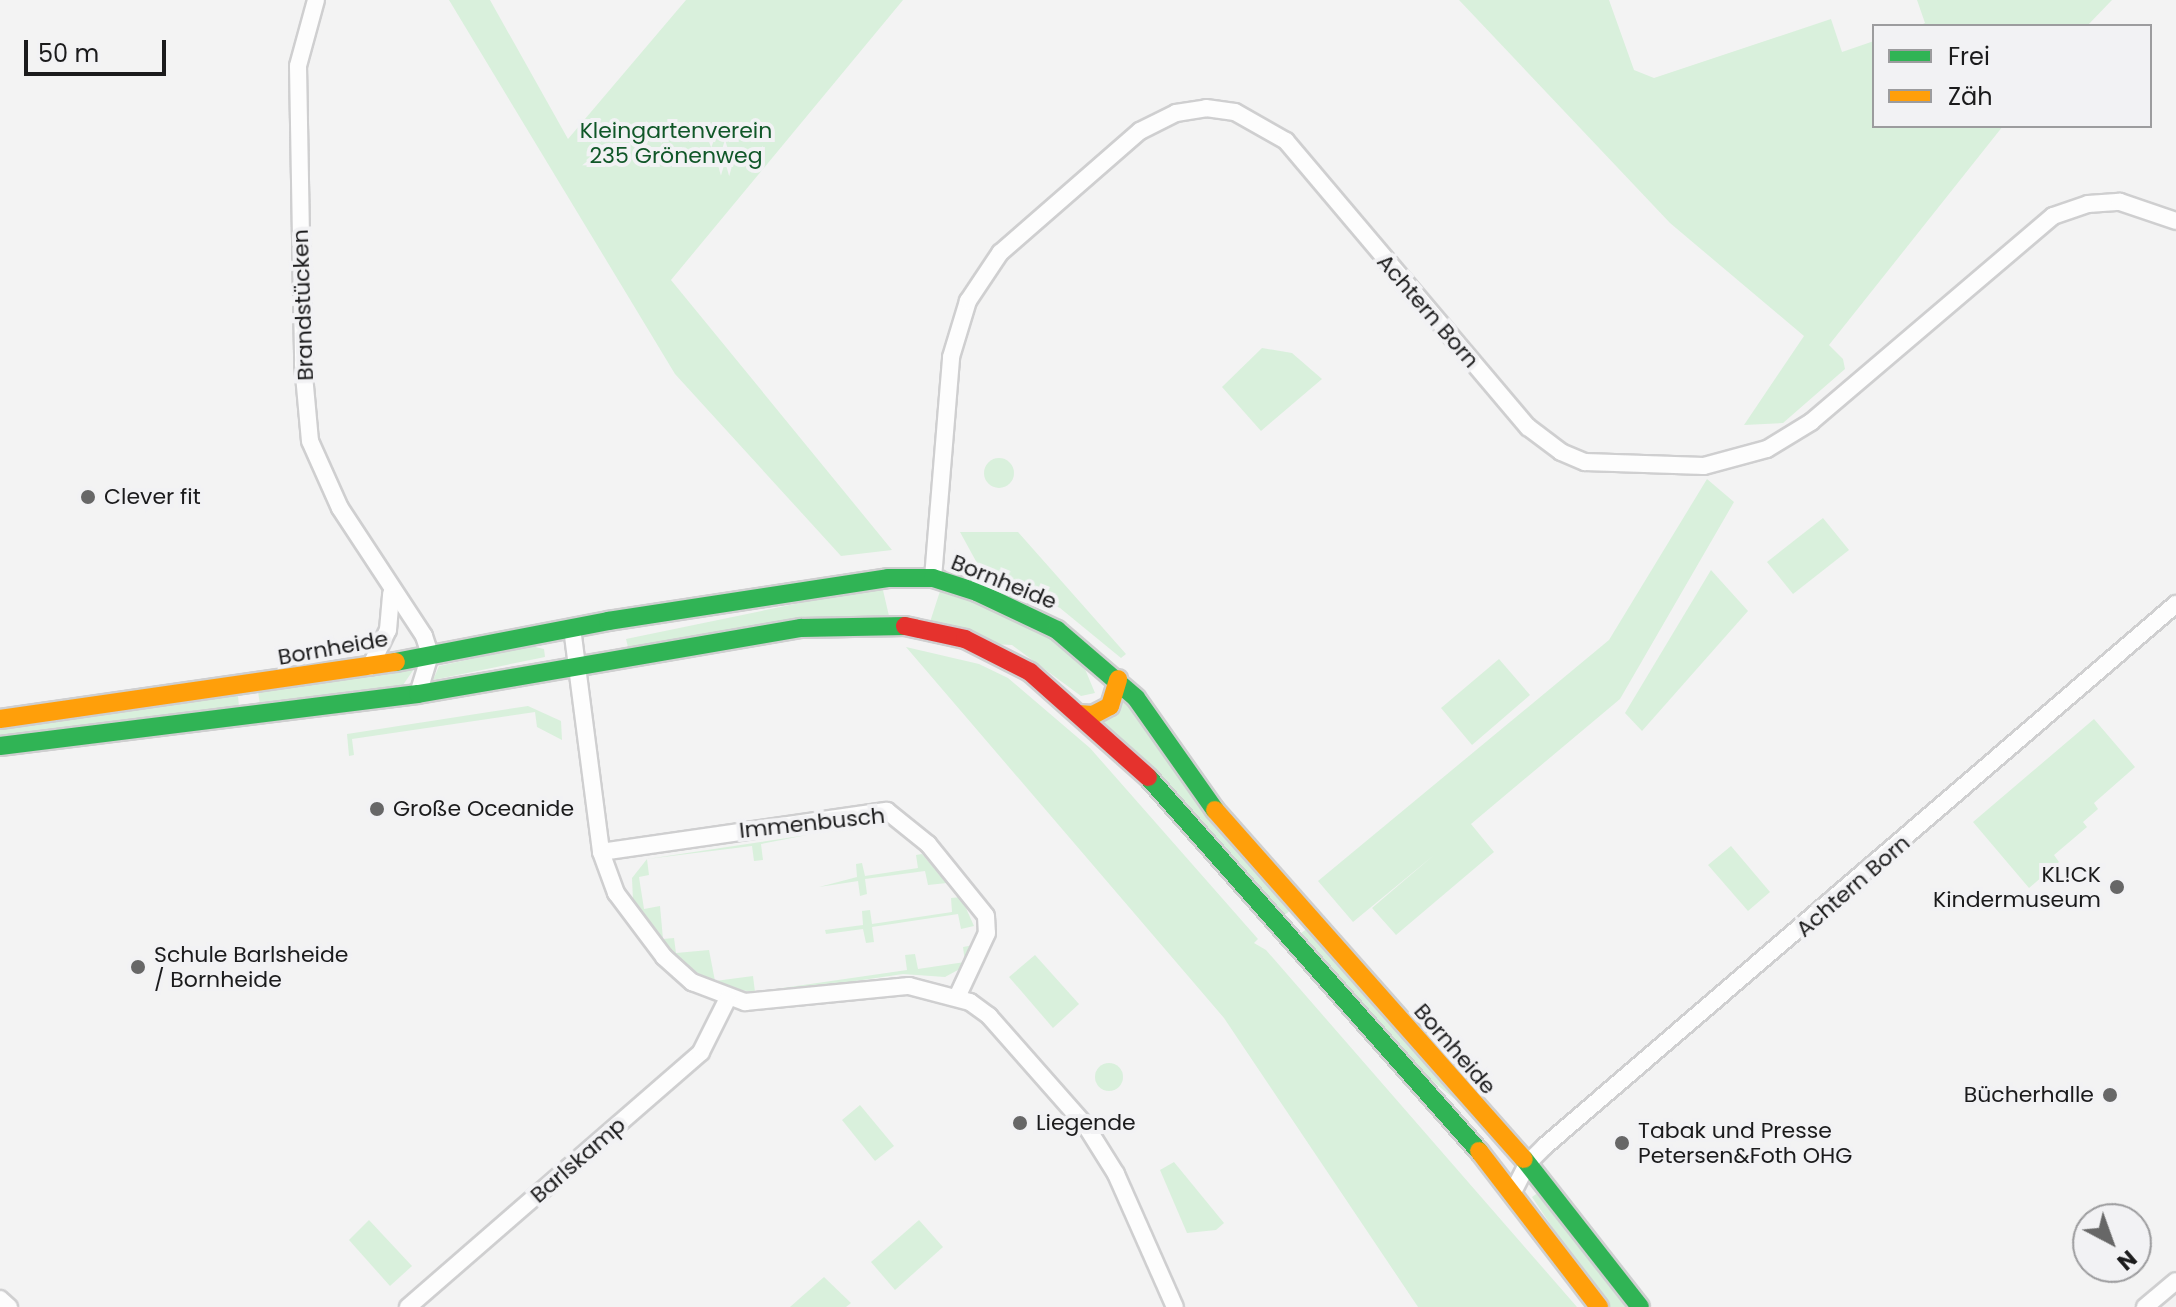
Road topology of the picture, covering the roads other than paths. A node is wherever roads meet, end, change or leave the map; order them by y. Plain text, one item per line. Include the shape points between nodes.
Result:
1 (316, 0) edge
2 (2176, 221) edge
3 (933, 578) junction
4 (391, 593) junction
5 (2176, 604) edge
6 (572, 628) junction
7 (430, 655) junction
8 (577, 663) junction
9 (370, 667) junction
10 (1118, 679) junction
11 (418, 694) junction
12 (1078, 714) junction
13 (0, 719) edge
14 (0, 746) edge
15 (601, 852) junction
16 (957, 997) junction
17 (728, 998) junction
18 (1427, 1094) junction
19 (1527, 1164) junction
20 (1514, 1190) junction
21 (2176, 1281) edge
22 (0, 1299) edge
23 (9, 1307) edge
24 (408, 1307) edge
25 (1175, 1307) edge
26 (1599, 1307) edge
27 (1640, 1307) edge
28 (2145, 1307) edge

1 - 4 street, Brandstücken via 298,66 303,364 310,441 340,508
2 - 3 street, Achtern Born via 2120,202 2088,204 2053,216 1811,422 1757,453 1704,466 1585,462 1528,427 1286,141 1235,112 1206,108 1176,113 1140,131 1000,253 968,301 951,357
3 - 6 street, Bornheide via 888,578
3 - 10 street, Bornheide via 1015,607 1057,630
4 - 7 street, Brandstücken via 416,623
4 - 9 street via 388,630
5 - 19 street, Achtern Born
6 - 7 street, Bornheide
6 - 8 street
7 - 9 street, Bornheide
7 - 11 street
8 - 11 street
8 - 12 street via 801,628 897,624 934,630 998,653 1030,672
8 - 15 street
9 - 13 street, Bornheide
10 - 12 street via 1115,697 1104,712
10 - 19 street, Bornheide via 1157,725 1207,801
11 - 14 street
12 - 18 street via 1184,812
15 - 16 street, Immenbusch via 887,811 928,844 986,916 987,933
15 - 17 street via 616,893 664,957 692,982
16 - 17 street via 909,986 766,1003
16 - 25 street via 989,1016 1086,1126 1116,1174
17 - 24 street, Barlskamp via 701,1052
18 - 19 street
18 - 20 street
19 - 20 street
19 - 27 street, Bornheide
20 - 26 street
21 - 28 street
22 - 23 street

